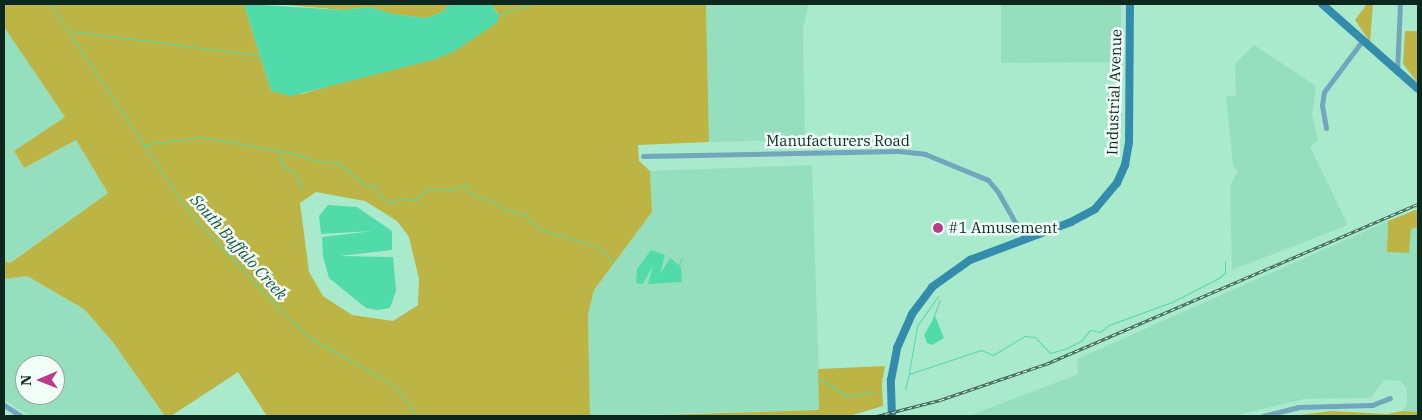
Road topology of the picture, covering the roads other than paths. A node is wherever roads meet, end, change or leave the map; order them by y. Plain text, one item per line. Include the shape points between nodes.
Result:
1 (1130, 4) edge
2 (1322, 4) edge
3 (1400, 4) edge
4 (1362, 41) junction
5 (1397, 72) junction
6 (1418, 89) edge
7 (1326, 128) dead end
8 (643, 156) dead end
9 (1024, 238) junction
10 (1390, 398) dead end
11 (4, 405) edge
12 (21, 416) edge
13 (892, 416) edge
14 (1263, 416) edge

1 - 9 main road, Industrial Avenue via 1129,143 1122,172 1107,197 1095,209 1071,222
2 - 4 main road
3 - 5 street
4 - 5 main road
4 - 7 street via 1324,92 1322,106
5 - 6 main road
8 - 9 street, Manufacturers Road via 898,151 925,154 988,180 1004,201
9 - 13 main road, Industrial Avenue via 958,266 932,287 918,305 901,334 894,358
10 - 14 street via 1372,405 1298,407
11 - 12 street

